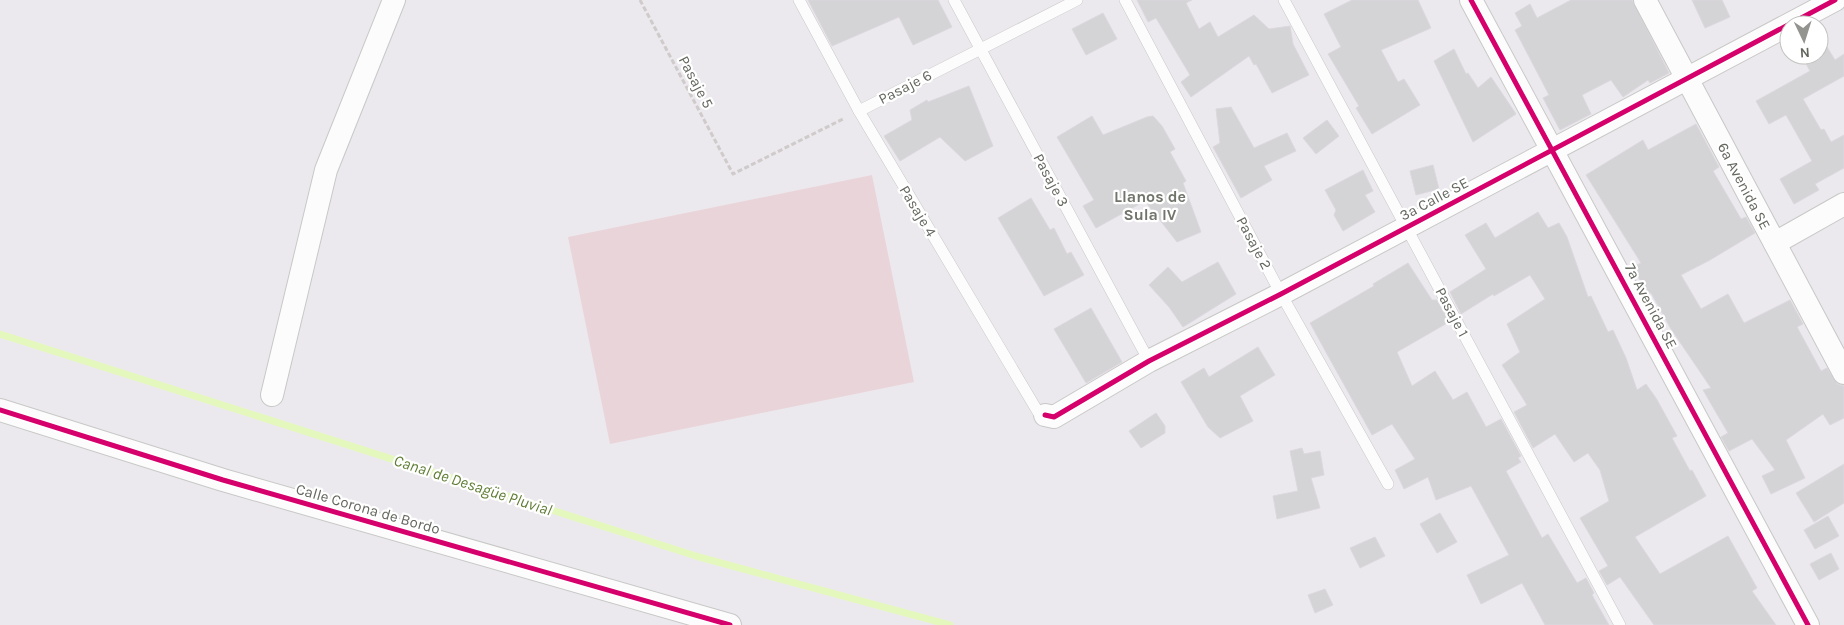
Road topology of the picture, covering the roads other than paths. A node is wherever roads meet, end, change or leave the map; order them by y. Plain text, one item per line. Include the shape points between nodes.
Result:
1 (394, 0) edge
2 (799, 0) edge
3 (954, 0) edge
4 (1077, 0) edge
5 (1125, 0) edge
6 (1284, 0) edge
7 (1471, 0) edge
8 (1644, 0) edge
9 (1835, 0) edge
10 (980, 49) junction
11 (1687, 79) junction
12 (859, 111) junction
13 (1552, 150) junction
14 (1844, 204) edge
15 (1407, 227) junction
16 (1775, 243) junction
17 (1281, 294) junction
18 (1148, 361) junction
19 (1844, 373) edge
20 (272, 395) dead end
21 (0, 410) edge
22 (1046, 415) joint
23 (1388, 484) dead end
24 (730, 625) edge
25 (1620, 625) edge
26 (1808, 625) edge

1 - 20 street via 326,170
2 - 12 lane, Pasaje 4
3 - 10 lane, Pasaje 3
4 - 10 lane, Pasaje 6
5 - 17 lane, Pasaje 2
6 - 15 lane, Pasaje 1
7 - 13 street, 7a Avenida SE
8 - 11 street, 6a Avenida SE
9 - 11 street, 3a Calle SE
10 - 12 lane, Pasaje 6
10 - 18 lane, Pasaje 3
11 - 13 street, 3a Calle SE
11 - 16 street, 6a Avenida SE
12 - 22 lane, Pasaje 4 via 1038,412
13 - 15 street, 3a Calle SE
13 - 26 street, 7a Avenida SE
14 - 16 street
15 - 17 street, 3a Calle SE
15 - 25 lane, Pasaje 1
16 - 19 street, 6a Avenida SE
17 - 18 street, 3a Calle SE
17 - 23 lane, Pasaje 2
18 - 22 street, 3a Calle SE via 1054,417
21 - 24 street, Calle Corona de Bordo via 223,480

